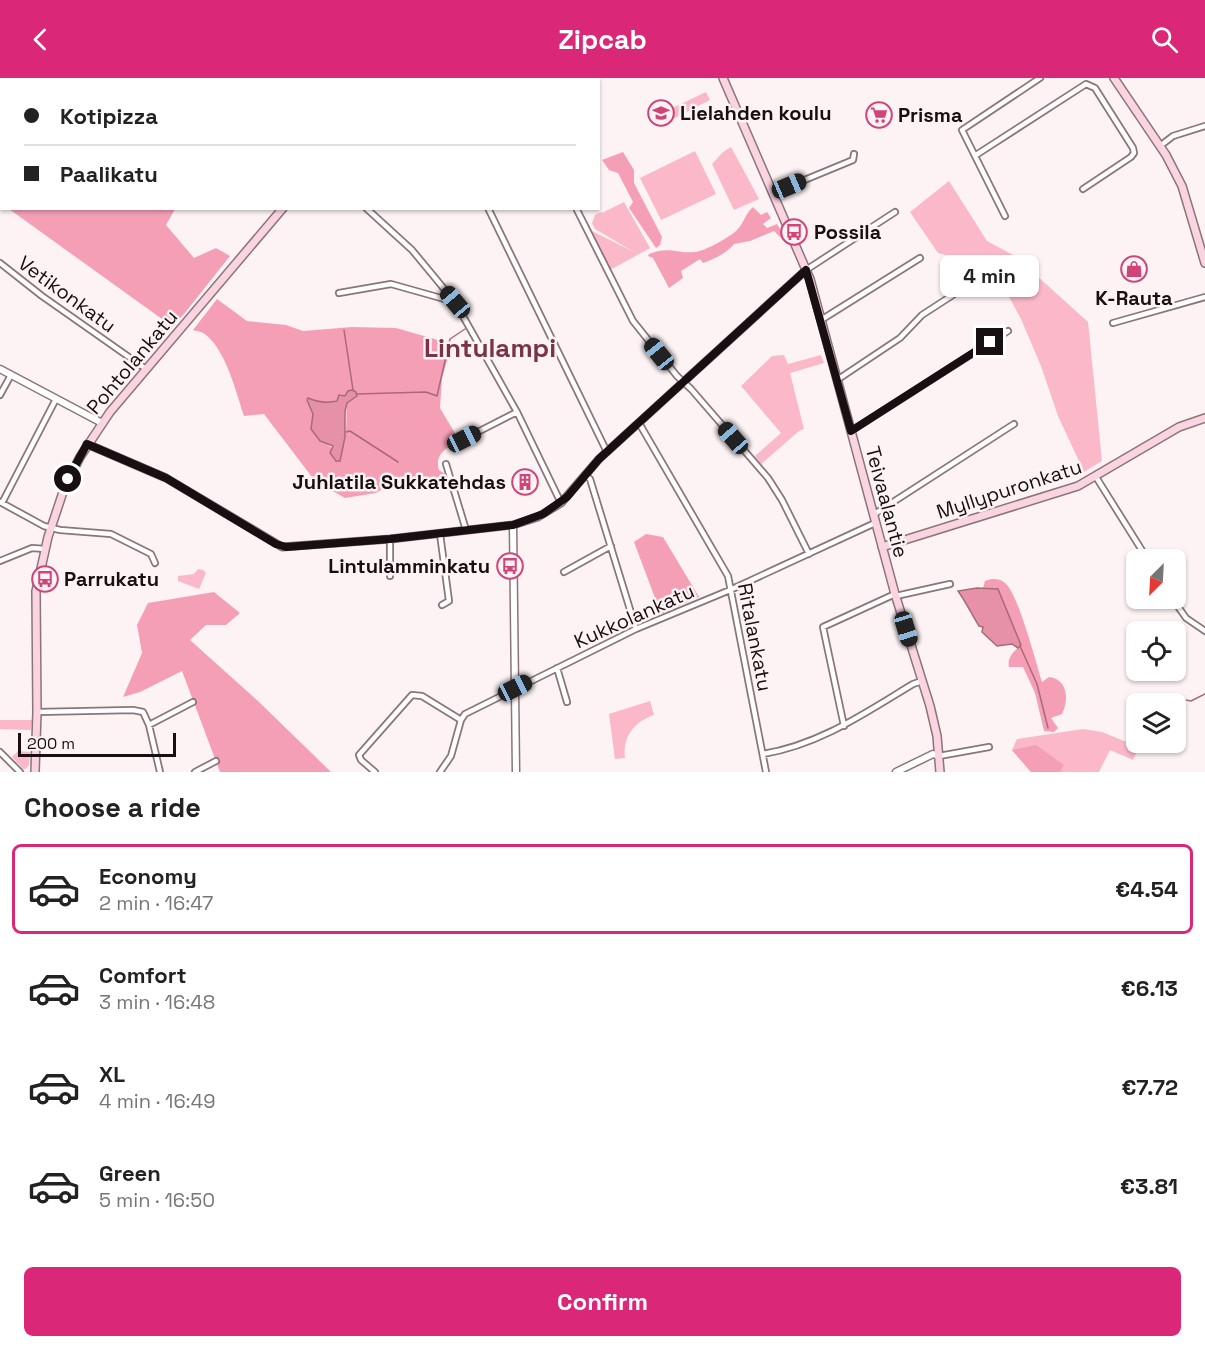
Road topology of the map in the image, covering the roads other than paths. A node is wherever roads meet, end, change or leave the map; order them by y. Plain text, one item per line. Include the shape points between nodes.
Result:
1 (723, 78) edge
2 (1040, 78) edge
3 (1114, 78) edge
4 (1205, 126) edge
5 (1160, 146) junction
6 (854, 154) dead end
7 (976, 155) junction
8 (1083, 189) dead end
9 (773, 193) junction
10 (281, 210) edge
11 (368, 210) edge
12 (489, 210) edge
13 (577, 210) edge
14 (895, 212) dead end
15 (1005, 216) dead end
16 (920, 258) dead end
17 (0, 263) edge
18 (1205, 263) edge
19 (806, 270) junction
20 (972, 275) dead end
21 (339, 293) dead end
22 (1205, 297) edge
23 (455, 302) junction
24 (821, 320) junction
25 (1113, 323) dead end
26 (1008, 331) dead end
27 (0, 369) edge
28 (146, 369) junction
29 (11, 375) junction
30 (837, 380) junction
31 (684, 382) junction
32 (0, 395) edge
33 (56, 399) junction
34 (517, 412) junction
35 (1205, 418) edge
36 (102, 423) junction
37 (639, 423) junction
38 (1014, 424) dead end
39 (851, 431) junction
40 (464, 439) dead end
41 (87, 444) junction
42 (607, 452) junction
43 (446, 464) dead end
44 (585, 475) junction
45 (1096, 477) junction
46 (1, 502) edge
47 (561, 503) junction
48 (874, 519) junction
49 (513, 525) junction
50 (51, 527) junction
51 (466, 530) junction
52 (440, 534) junction
53 (390, 539) junction
54 (611, 546) junction
55 (882, 547) junction
56 (45, 549) junction
57 (1141, 549) edge
58 (809, 554) junction
59 (0, 561) edge
60 (155, 563) dead end
61 (564, 572) dead end
62 (390, 576) dead end
63 (950, 584) dead end
64 (730, 590) junction
65 (895, 595) junction
66 (442, 605) dead end
67 (1180, 609) edge
68 (636, 629) junction
69 (1205, 631) edge
70 (557, 668) junction
71 (922, 681) junction
72 (515, 688) junction
73 (193, 702) dead end
74 (567, 702) dead end
75 (38, 712) junction
76 (461, 720) junction
77 (149, 725) junction
78 (844, 726) junction
79 (989, 747) dead end
80 (0, 752) edge
81 (763, 754) junction
82 (939, 756) junction
83 (216, 761) dead end
84 (20, 772) edge
85 (34, 772) edge
86 (160, 772) edge
87 (195, 772) edge
88 (375, 772) edge
89 (440, 772) edge
90 (516, 772) edge
91 (766, 772) edge
92 (896, 772) edge
93 (940, 772) edge

1 - 9 main road, Teivaalantie
2 - 7 street via 962,130
3 - 5 main road
4 - 5 street via 1173,136
5 - 18 main road via 1182,186
6 - 9 street via 853,160
7 - 8 street via 1090,84 1134,153
7 - 15 street
9 - 19 main road, Teivaalantie
10 - 28 main road, Pohtolankatu
11 - 23 street via 412,250
12 - 42 street
13 - 31 street via 633,321
14 - 19 street
16 - 24 street
17 - 28 street, Vetikonkatu
19 - 24 main road, Teivaalantie
19 - 31 street
20 - 30 street via 976,280 922,315 900,338
21 - 23 street via 391,284
22 - 25 street
23 - 34 street
24 - 30 main road, Teivaalantie
26 - 39 street
27 - 29 street
28 - 36 main road, Pohtolankatu
29 - 32 street
29 - 33 street
30 - 39 main road, Teivaalantie
31 - 37 street
31 - 58 street via 768,478
33 - 36 street
33 - 46 street
34 - 40 street
34 - 47 street
35 - 45 main road, Myllypuronkatu via 1179,427
36 - 41 main road, Pohtolankatu
37 - 42 street
37 - 64 street, Ritalankatu via 728,576
38 - 48 street, Kukkolankatu
39 - 48 main road, Teivaalantie
41 - 50 main road, Pohtolankatu via 64,489
41 - 53 street via 172,481 282,547
42 - 44 street
43 - 51 street
44 - 47 street
44 - 54 street via 590,479
45 - 55 main road, Myllypuronkatu via 1069,489
45 - 57 street
46 - 50 street
47 - 49 street via 538,517
48 - 55 main road, Teivaalantie
48 - 58 street, Kukkolankatu
49 - 51 street
49 - 72 street
50 - 56 main road, Pohtolankatu
50 - 60 street via 111,534 151,554
51 - 52 street
52 - 53 street
52 - 66 street via 448,601
53 - 62 street
54 - 61 street
54 - 68 street
55 - 65 main road, Teivaalantie
56 - 59 street via 32,548
56 - 75 main road, Pohtolankatu via 35,603
58 - 64 street, Kukkolankatu
63 - 65 street
64 - 68 street, Kukkolankatu
64 - 81 street, Ritalankatu
65 - 71 main road, Teivaalantie
65 - 78 street via 823,627
67 - 69 street
68 - 70 street, Kukkolankatu
70 - 72 street, Kukkolankatu
70 - 74 street
71 - 78 street
71 - 82 main road, Teivaalantie
72 - 76 street, Kukkolankatu via 465,714
72 - 90 street
73 - 77 street
75 - 77 street via 140,711
75 - 85 main road, Pohtolankatu
76 - 88 street via 422,696 412,695 359,755
76 - 89 street via 451,756
77 - 86 street
78 - 81 street via 806,743
79 - 82 street
80 - 84 street
81 - 91 street, Ritalankatu
82 - 92 street via 933,754
82 - 93 main road, Teivaalantie
83 - 87 street

